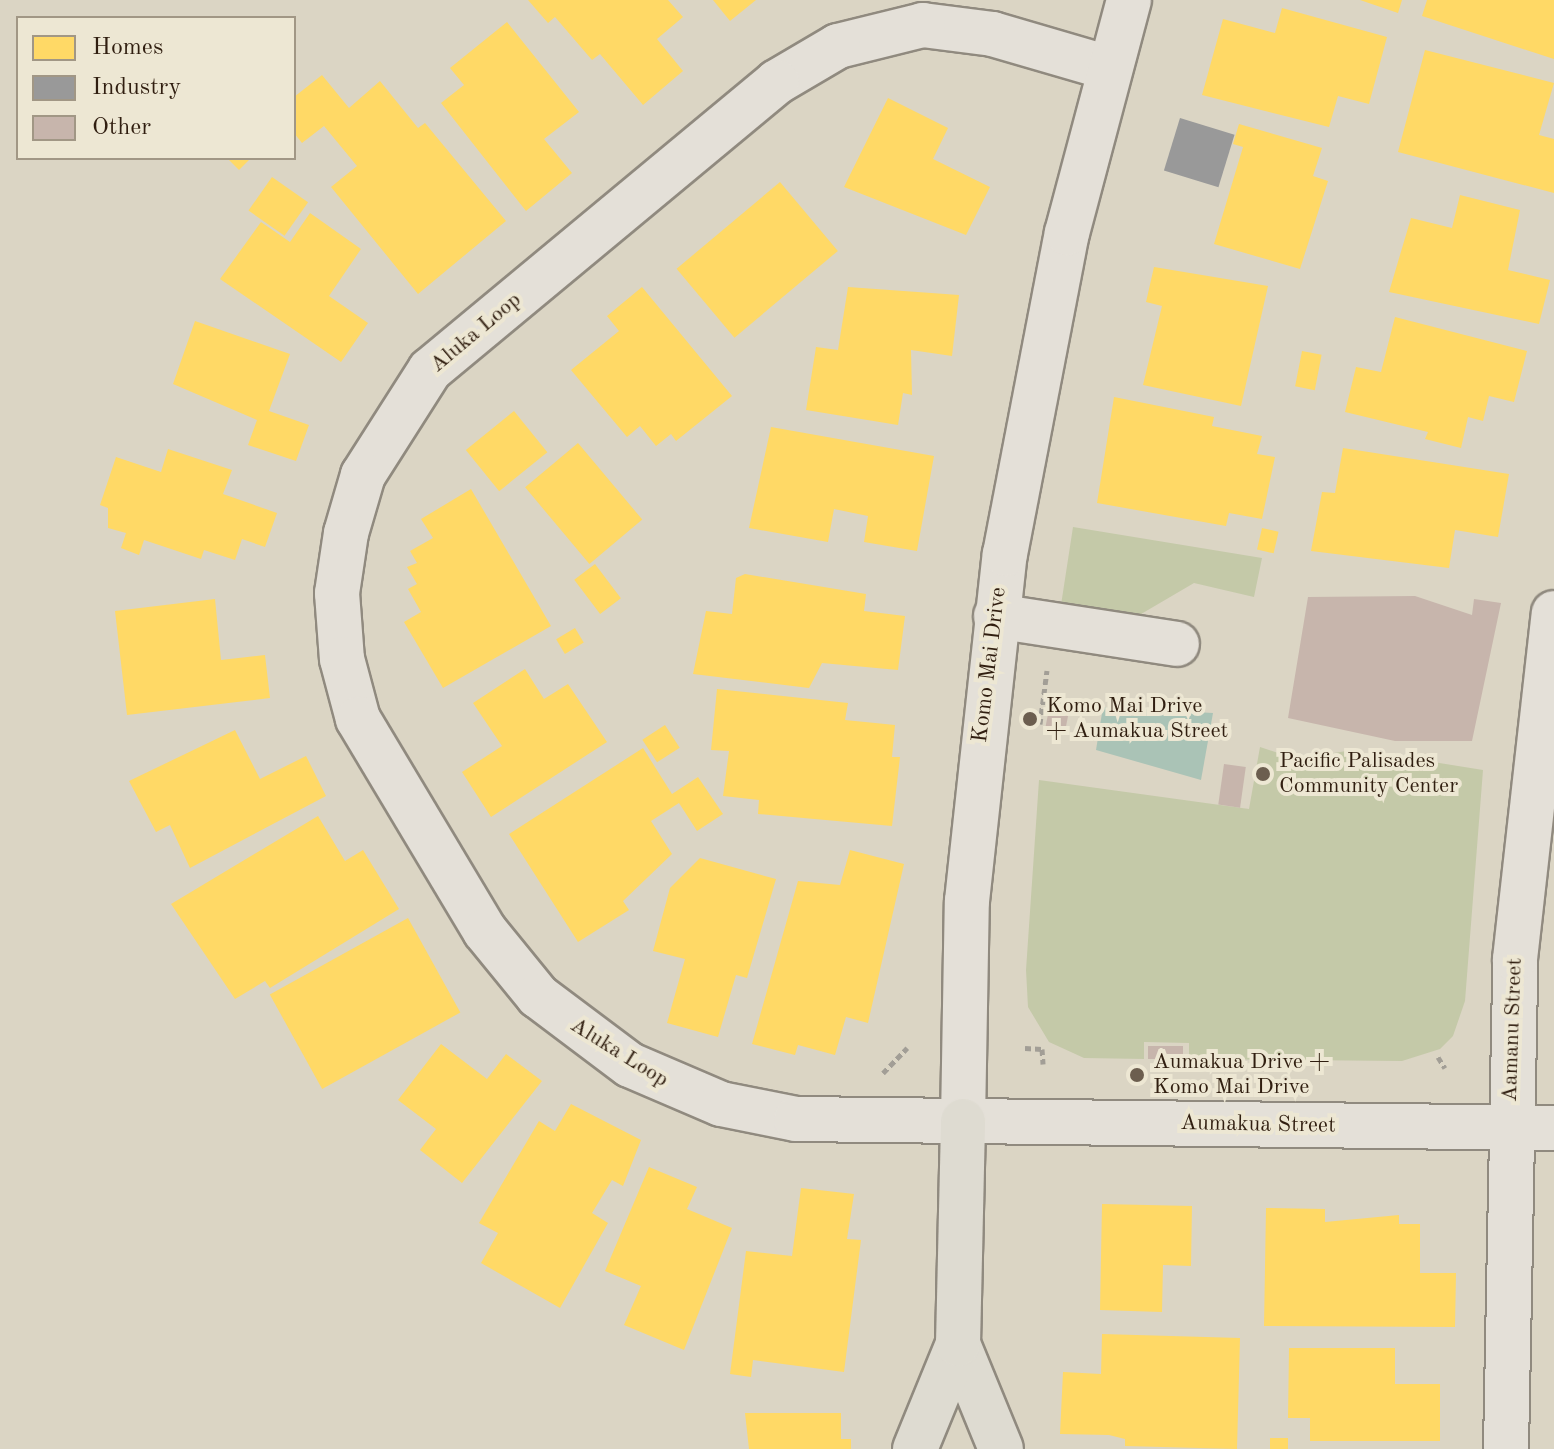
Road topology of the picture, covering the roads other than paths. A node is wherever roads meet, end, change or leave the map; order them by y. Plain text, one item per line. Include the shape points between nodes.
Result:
1 (1129, 0) edge
2 (1109, 68) junction
3 (1554, 613) edge
4 (996, 616) junction
5 (1177, 644) dead end
6 (1542, 798) edge
7 (963, 1121) junction
8 (1510, 1127) junction
9 (1554, 1128) edge
10 (958, 1344) junction
11 (915, 1449) edge
12 (1001, 1449) edge
13 (1506, 1449) edge

1 - 2 street, Komo Mai Drive
2 - 4 street, Komo Mai Drive via 1061,264
2 - 7 street, Aluka Loop via 993,34 923,25 838,46 777,82 430,370 363,475 337,593 342,659 358,719 385,771 485,931 574,1026 630,1065 721,1104 796,1119
3 - 6 street, Aamanu Street
4 - 5 street
4 - 7 street, Komo Mai Drive via 967,901
6 - 8 street, Aamanu Street
7 - 8 street, Aumakua Street
7 - 10 main road, Komo Mai Drive
8 - 9 street, Aumakua Street
8 - 13 street, Aamanu Street
10 - 11 main road, Komo Mai Drive
10 - 12 main road, Komo Mai Drive

